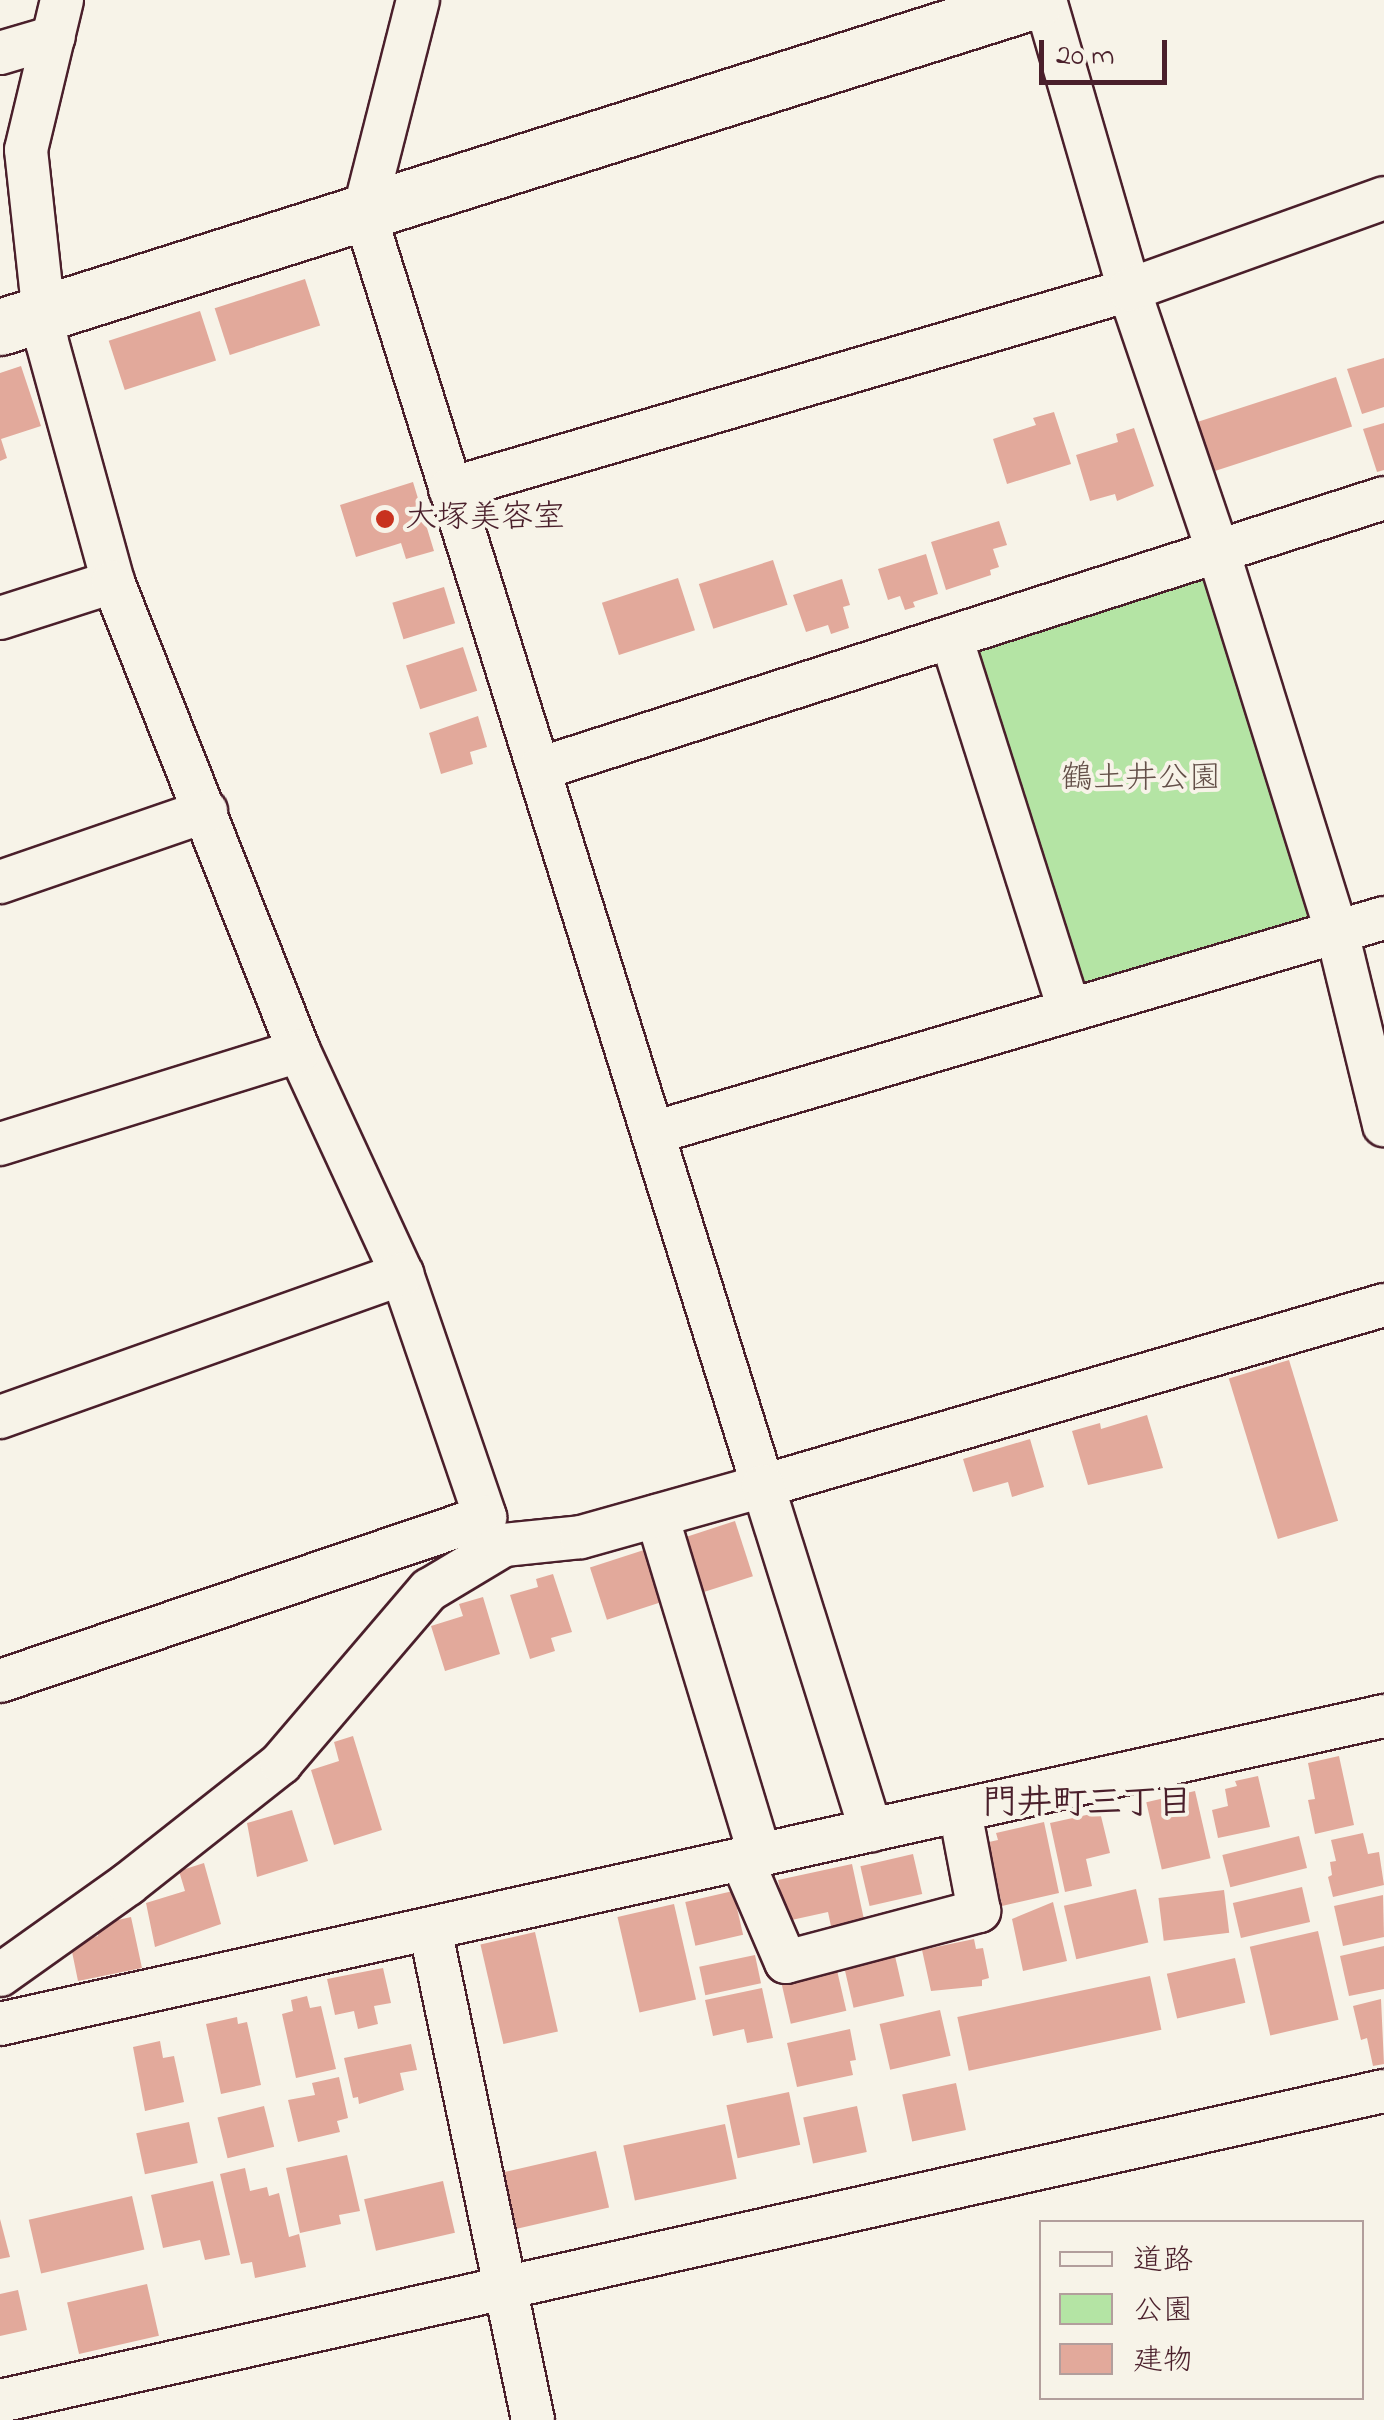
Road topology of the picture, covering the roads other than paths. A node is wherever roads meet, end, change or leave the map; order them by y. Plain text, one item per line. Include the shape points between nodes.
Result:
1 (418, 0) edge
2 (1036, 0) edge
3 (1046, 0) edge
4 (58, 18) edge
5 (0, 53) edge
6 (1384, 198) edge
7 (364, 212) junction
8 (1129, 290) junction
9 (21, 321) edge
10 (450, 489) junction
11 (1384, 498) edge
12 (1218, 552) junction
13 (113, 582) junction
14 (0, 618) edge
15 (951, 637) junction
16 (539, 769) junction
17 (206, 811) junction
18 (0, 882) edge
19 (1384, 918) edge
20 (1337, 932) junction
21 (1070, 1010) junction
22 (299, 1050) junction
23 (1384, 1125) edge
24 (653, 1133) junction
25 (0, 1144) edge
26 (402, 1274) junction
27 (1384, 1306) edge
28 (0, 1417) edge
29 (763, 1486) junction
30 (657, 1516) junction
31 (494, 1531) junction
32 (0, 1681) edge
33 (1384, 1716) edge
34 (960, 1811) junction
35 (871, 1830) junction
36 (751, 1857) junction
37 (430, 1928) junction
38 (0, 1974) edge
39 (0, 2024) edge
40 (1384, 2092) edge
41 (505, 2288) junction
42 (0, 2402) edge
43 (533, 2420) edge

1 - 7 street
2 - 7 street
3 - 8 street
4 - 5 street
4 - 9 street via 26,150
6 - 8 street
7 - 9 street
7 - 10 street
8 - 10 street
8 - 12 street
9 - 13 street
10 - 16 street
11 - 12 street
12 - 15 street
12 - 20 street
13 - 14 street
13 - 17 street
15 - 16 street
15 - 21 street
16 - 24 street
17 - 18 street
17 - 22 street
19 - 20 street
20 - 21 street
20 - 23 street
21 - 24 street
22 - 25 street
22 - 26 street
24 - 29 street
26 - 28 street
26 - 31 street
27 - 29 street
29 - 30 street
29 - 35 street
30 - 31 street via 581,1537
30 - 36 street
31 - 32 street
31 - 38 street via 429,1590 281,1763
33 - 34 street
34 - 35 street
34 - 36 street via 978,1911 786,1962
35 - 36 street
36 - 37 street
37 - 39 street
37 - 41 street
40 - 41 street
41 - 42 street
41 - 43 street

